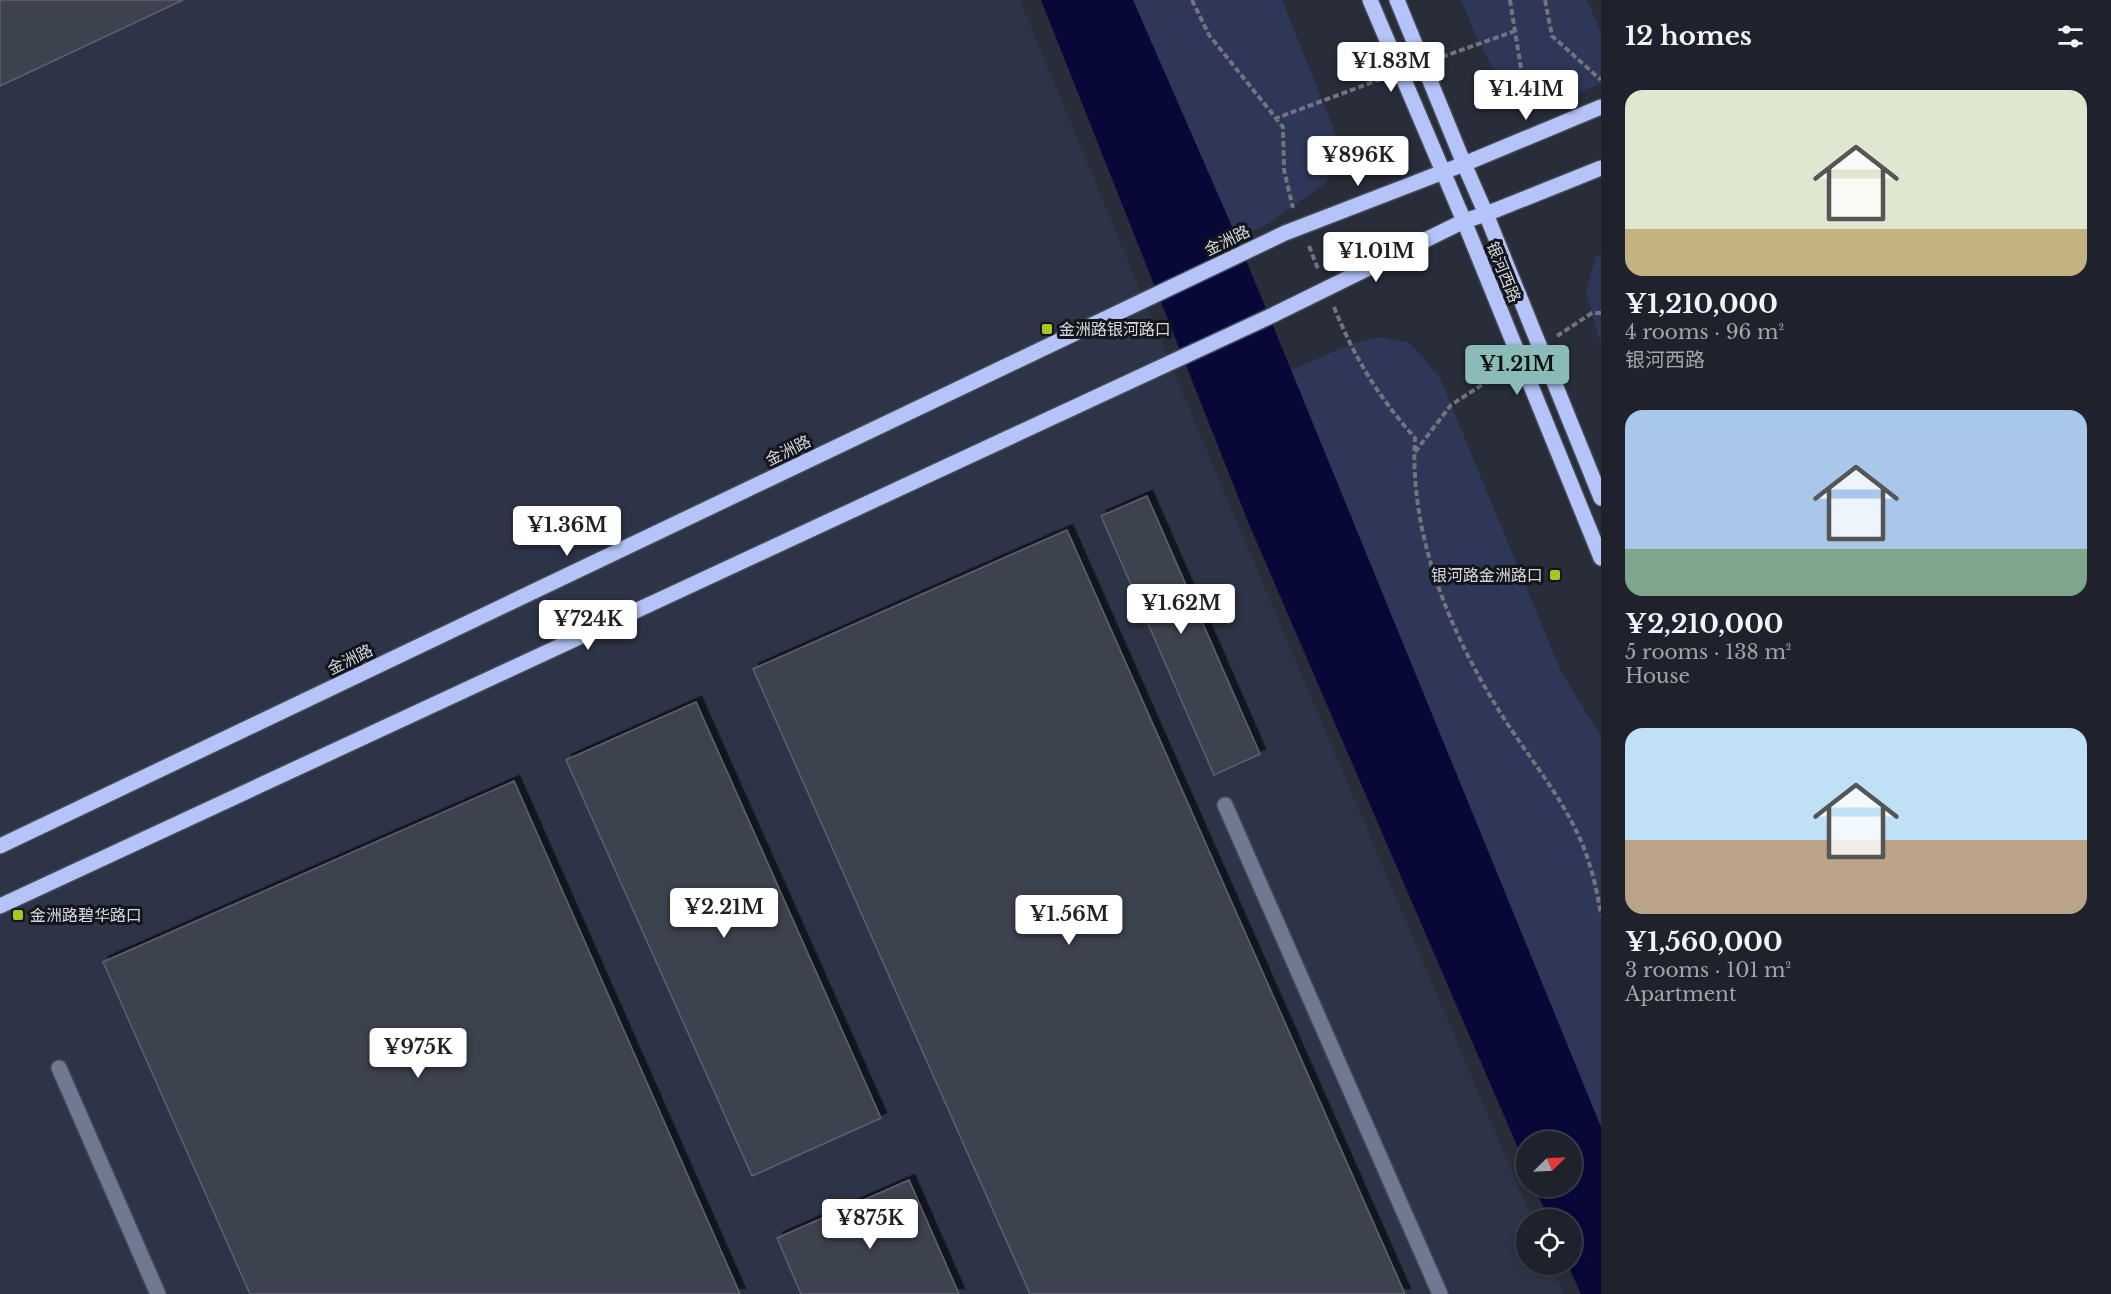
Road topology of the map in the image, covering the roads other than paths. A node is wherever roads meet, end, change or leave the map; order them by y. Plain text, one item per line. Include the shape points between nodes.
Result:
1 (1370, 0) edge
2 (1396, 0) edge
3 (1601, 108) edge
4 (1464, 165) junction
5 (1601, 168) edge
6 (1443, 172) junction
7 (1486, 214) junction
8 (1464, 221) junction
9 (1601, 498) edge
10 (1601, 558) edge
11 (1225, 805) dead end
12 (0, 846) edge
13 (0, 906) edge
14 (58, 1068) dead end
15 (158, 1294) edge
16 (1440, 1294) edge

1 - 6 main road, 银河西路
2 - 4 main road, 银河西路
3 - 4 main road, 金洲路
4 - 6 main road, 金洲路
4 - 7 main road, 银河西路
5 - 7 main road
6 - 8 main road, 银河西路
6 - 12 main road, 金洲路 via 1285,232
7 - 8 main road
7 - 9 main road, 银河西路
8 - 10 main road, 银河西路
8 - 13 main road via 1273,315
11 - 16 lane
14 - 15 lane

